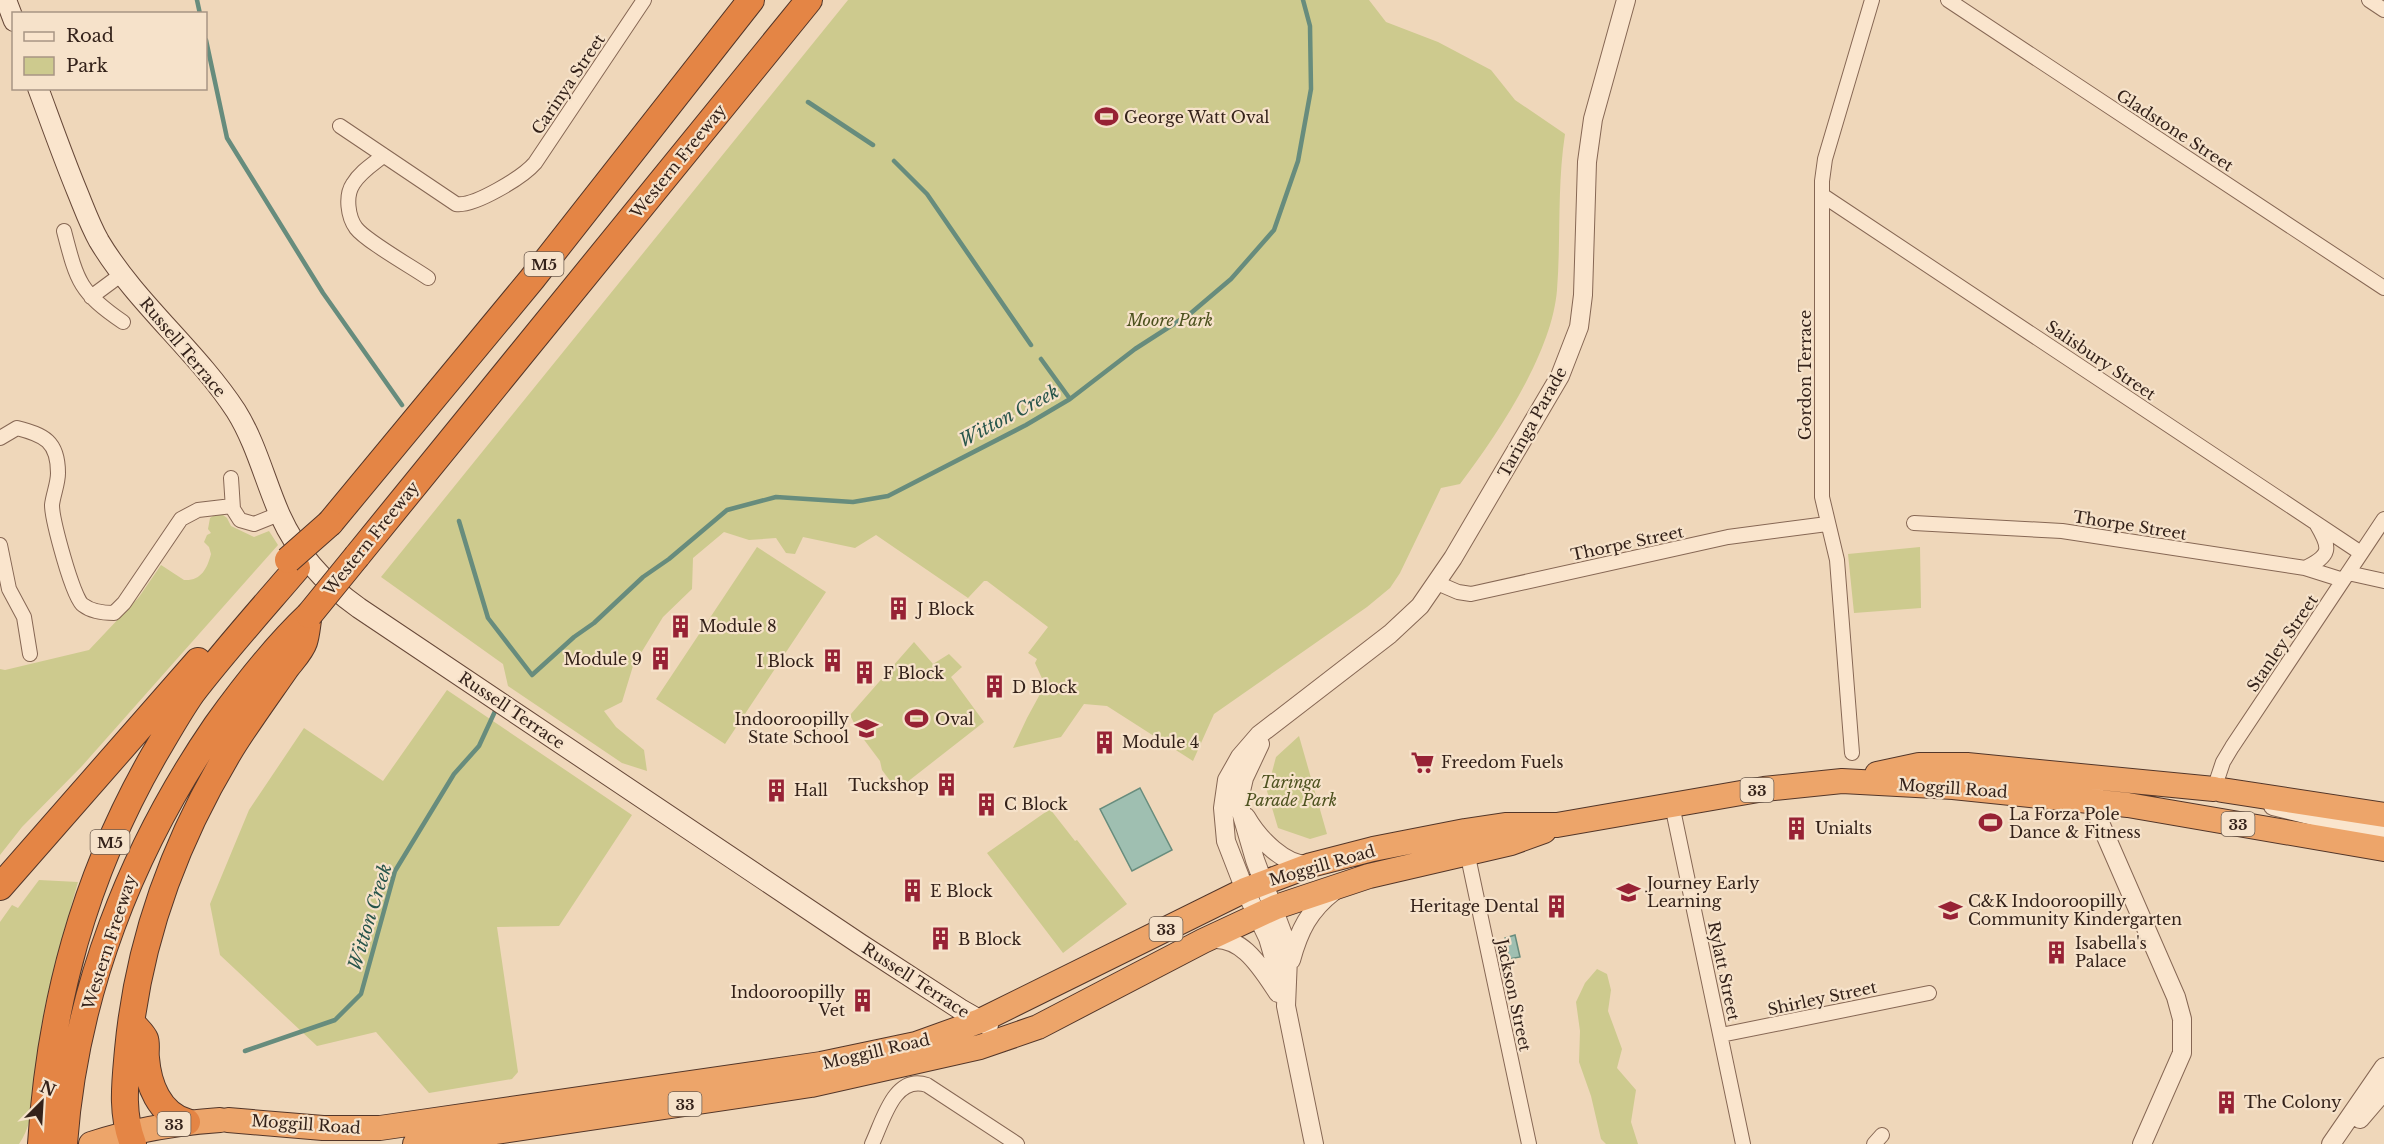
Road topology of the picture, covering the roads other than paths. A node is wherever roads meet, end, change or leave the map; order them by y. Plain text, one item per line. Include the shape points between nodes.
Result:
1 (6, 0) edge
2 (644, 0) edge
3 (752, 0) edge
4 (809, 0) edge
5 (1626, 0) edge
6 (1872, 0) edge
7 (1948, 0) edge
8 (2369, 0) edge
9 (2384, 10) edge
10 (12, 16) edge
11 (39, 90) edge
12 (340, 126) dead end
13 (383, 156) junction
14 (1822, 195) junction
15 (64, 231) dead end
16 (122, 274) junction
17 (428, 278) dead end
18 (2384, 288) edge
19 (91, 297) junction
20 (123, 322) dead end
21 (0, 438) edge
22 (231, 478) dead end
23 (232, 506) junction
24 (279, 514) junction
25 (2384, 519) edge
26 (1914, 523) dead end
27 (2316, 523) junction
28 (1827, 524) junction
29 (0, 544) edge
30 (2361, 553) junction
31 (2305, 568) junction
32 (2346, 576) junction
33 (2384, 580) edge
34 (1437, 583) junction
35 (273, 586) junction
36 (309, 615) junction
37 (30, 654) dead end
38 (1275, 723) junction
39 (1852, 753) dead end
40 (2096, 776) junction
41 (1842, 782) junction
42 (2218, 790) junction
43 (1241, 795) junction
44 (2092, 801) junction
45 (1672, 805) junction
46 (2384, 815) edge
47 (1557, 825) junction
48 (2384, 834) edge
49 (2384, 849) edge
50 (1467, 852) junction
51 (1311, 865) junction
52 (1345, 884) junction
53 (1254, 886) junction
54 (0, 887) edge
55 (1266, 912) junction
56 (1203, 941) junction
57 (1286, 992) junction
58 (1929, 993) dead end
59 (980, 1021) junction
60 (131, 1022) junction
61 (1721, 1035) junction
62 (1013, 1037) junction
63 (2384, 1067) edge
64 (2384, 1091) edge
65 (187, 1122) junction
66 (53, 1138) edge
67 (131, 1138) edge
68 (91, 1144) edge
69 (415, 1144) edge
70 (872, 1144) edge
71 (1017, 1144) edge
72 (1314, 1144) edge
73 (1529, 1144) edge
74 (1743, 1144) edge
75 (2142, 1144) edge
76 (2331, 1144) edge
77 (2339, 1144) edge

1 - 10 main road
2 - 13 street, Carinya Street via 535,163 513,181 458,204
3 - 35 highway, Western Freeway / M5, bridge via 532,279
4 - 36 highway, Western Freeway / M5, bridge
5 - 34 street, Taringa Parade via 1593,119 1587,162 1579,327 1560,376
6 - 14 street, Gordon Terrace via 1823,166
7 - 18 street, Gladstone Street
8 - 9 street
11 - 16 main road, Russell Terrace via 89,222
12 - 13 street
13 - 17 street via 350,188 352,220 361,232
14 - 27 street, Salisbury Street
14 - 28 street, Gordon Terrace via 1822,497
15 - 19 street, Russell Terrace via 77,278
16 - 19 street
16 - 24 main road, Russell Terrace via 235,410 250,435
19 - 20 street, Russell Terrace
21 - 23 street via 17,428 41,434 53,448 58,474 52,507 71,588 81,604 99,612 114,613 124,603 184,516 205,508
22 - 23 street
23 - 24 street via 238,519 249,524
24 - 59 main road, Russell Terrace via 313,567 346,599
25 - 30 street, Stanley Street
26 - 31 street, Thorpe Street via 2062,531
27 - 30 street, Salisbury Street
27 - 31 street via 2327,552
28 - 34 street, Thorpe Street via 1728,537 1471,594
28 - 39 street, Gordon Terrace via 1838,563
29 - 37 street via 9,589 24,617
30 - 32 street, Stanley Street
31 - 32 street, Thorpe Street
32 - 33 street, Thorpe Street
32 - 42 street, Stanley Street via 2223,762
34 - 38 street, Taringa Parade via 1420,606 1390,634
35 - 54 highway
35 - 66 highway, Western Freeway / M5 via 191,695 137,784 94,879 63,982 48,1061
36 - 60 highway via 304,643 234,744 191,821 157,907 139,973
36 - 66 highway, Western Freeway / M5 via 286,636 215,728 172,794 135,866 95,977
38 - 43 street, Taringa Parade via 1251,762
38 - 53 street, Taringa Parade via 1242,753 1224,793 1226,841
40 - 41 highway, Moggill Road / 33 via 1925,765
40 - 42 highway, Moggill Road / 33
40 - 44 street
41 - 44 highway, Moggill Road / 33 via 1953,787
41 - 45 highway, Moggill Road / 33 via 1764,789
42 - 46 highway, Moggill Road / 33
42 - 48 street
43 - 51 street via 1247,819 1263,839 1291,861
43 - 53 street, Taringa Parade
44 - 49 highway, Moggill Road / 33
44 - 75 street via 2176,997 2182,1020 2182,1053
45 - 47 highway, Moggill Road / 33
45 - 61 street, Rylatt Street
47 - 50 highway, Moggill Road / 33 via 1511,843
47 - 51 highway, Moggill Road / 33 via 1485,828
50 - 52 highway, Moggill Road / 33
50 - 73 street, Jackson Street
51 - 53 highway, Moggill Road / 33
52 - 55 highway, Moggill Road / 33
52 - 57 street via 1322,901 1305,921 1295,945
53 - 55 street
53 - 59 highway, Moggill Road / 33
55 - 56 highway, Moggill Road / 33
55 - 57 street via 1286,946
56 - 57 street via 1226,939 1244,950
56 - 62 highway, Moggill Road / 33
57 - 72 street
58 - 61 street, Shirley Street
59 - 62 main road, Russell Terrace
59 - 65 highway, Moggill Road / 33 via 916,1044 858,1058 380,1128 224,1120
60 - 65 highway via 145,1039 147,1069 159,1101 175,1117
60 - 67 highway via 124,1086
61 - 74 street, Rylatt Street
62 - 69 highway, Moggill Road / 33 via 953,1055 812,1085
63 - 76 street
64 - 77 street
65 - 67 highway, Moggill Road / 33
67 - 68 highway, Moggill Road / 33
70 - 71 street via 894,1097 903,1087 917,1082

